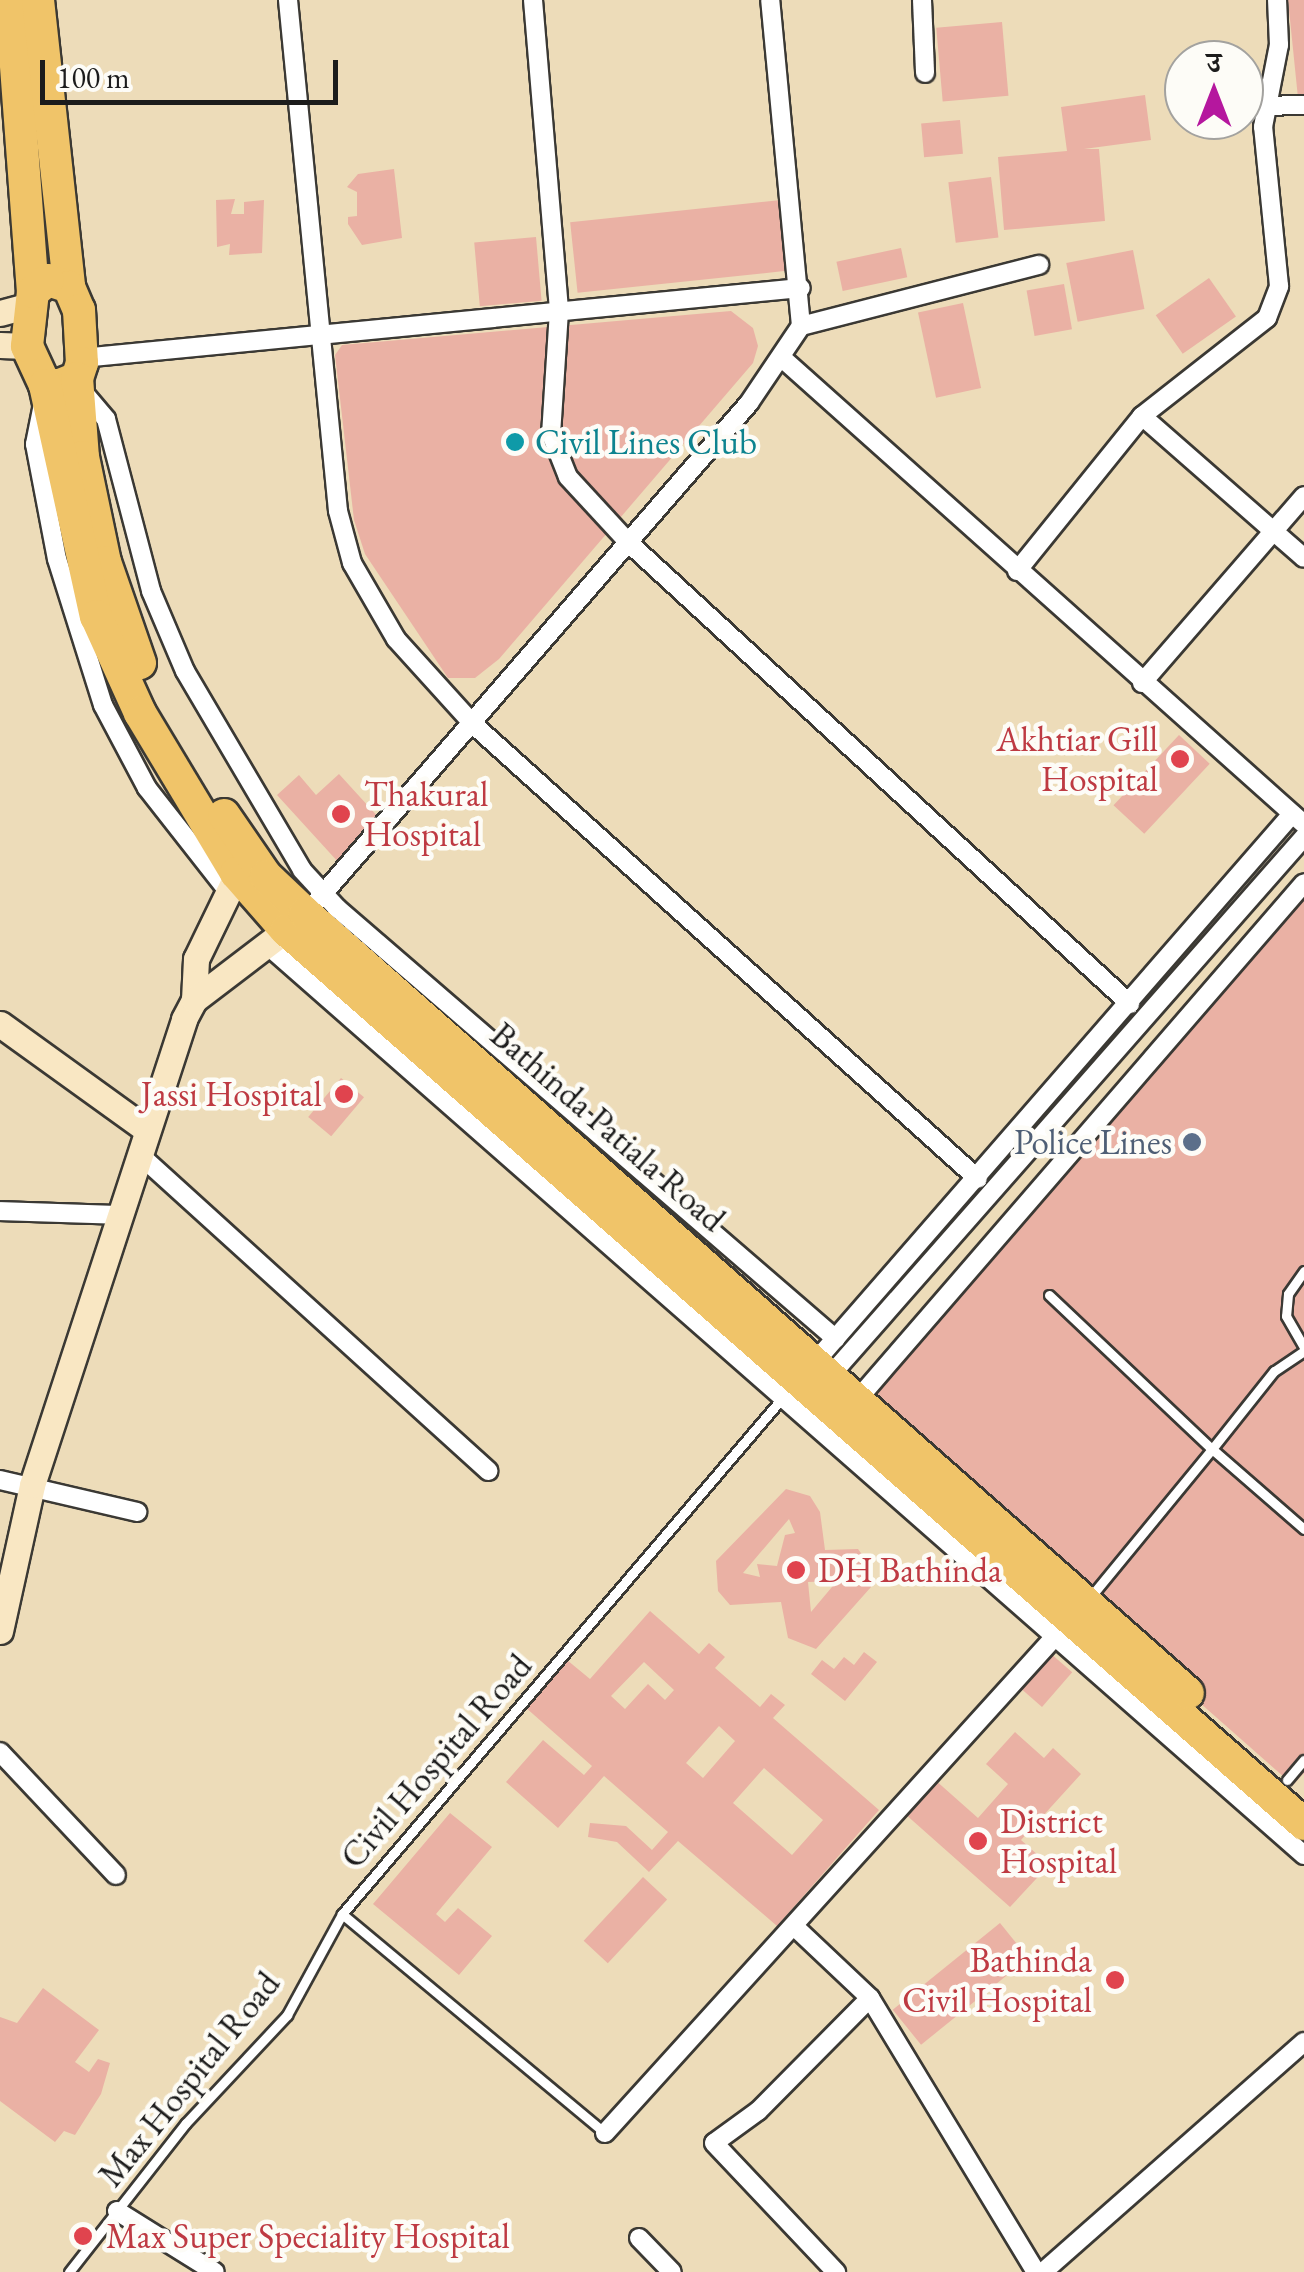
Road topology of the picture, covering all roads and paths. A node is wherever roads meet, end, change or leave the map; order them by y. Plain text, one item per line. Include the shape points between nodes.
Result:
1 (41, 0) edge
2 (288, 0) edge
3 (533, 0) edge
4 (770, 0) edge
5 (922, 0) edge
6 (1277, 0) edge
7 (925, 72) dead end
8 (1304, 104) edge
9 (1268, 106) junction
10 (1039, 266) dead end
11 (69, 287) junction
12 (801, 288) junction
13 (21, 303) edge
14 (560, 311) junction
15 (80, 320) junction
16 (801, 326) junction
17 (325, 333) junction
18 (14, 346) edge
19 (782, 358) junction
20 (66, 380) junction
21 (1142, 416) junction
22 (1304, 496) edge
23 (1273, 531) junction
24 (630, 542) junction
25 (1304, 558) edge
26 (1017, 570) junction
27 (1142, 682) junction
28 (474, 725) junction
29 (1298, 819) edge
30 (1304, 837) edge
31 (237, 871) junction
32 (1304, 883) edge
33 (295, 920) junction
34 (194, 1000) junction
35 (1130, 1004) junction
36 (0, 1024) edge
37 (144, 1128) junction
38 (141, 1156) junction
39 (978, 1179) junction
40 (0, 1211) edge
41 (123, 1215) junction
42 (1304, 1271) edge
43 (1050, 1295) dead end
44 (1304, 1349) edge
45 (853, 1350) junction
46 (812, 1372) junction
47 (879, 1374) junction
48 (857, 1400) junction
49 (1212, 1449) junction
50 (488, 1471) dead end
51 (0, 1480) edge
52 (32, 1484) junction
53 (137, 1512) dead end
54 (1304, 1529) edge
55 (1070, 1620) junction
56 (0, 1631) edge
57 (0, 1752) edge
58 (1298, 1778) edge
59 (1304, 1824) edge
60 (1304, 1854) edge
61 (116, 1875) dead end
62 (342, 1914) junction
63 (796, 1928) junction
64 (870, 1998) junction
65 (1304, 2042) edge
66 (605, 2133) joint
67 (117, 2212) junction
68 (639, 2238) dead end
69 (69, 2272) edge
70 (215, 2272) edge
71 (672, 2272) edge
72 (836, 2272) edge
73 (1039, 2272) edge

1 - 11 highway
1 - 13 highway
1 - 15 street via 80,272
2 - 17 street
3 - 14 street
4 - 12 street
5 - 7 street
6 - 9 street via 1279,45
8 - 9 street
9 - 21 street via 1264,127 1279,286 1267,318
10 - 16 street
11 - 13 highway via 48,280
11 - 15 highway
12 - 14 street
12 - 16 street
13 - 18 highway
14 - 17 street
14 - 24 street via 551,434 568,477
15 - 20 highway
16 - 19 street
17 - 20 street
17 - 28 street via 338,511 352,563 396,639
18 - 20 highway
19 - 24 street
19 - 26 street
20 - 31 highway via 96,616 140,713
20 - 33 street via 106,419 150,591 185,671 276,831
21 - 23 street
21 - 26 street
22 - 23 street
23 - 25 street
23 - 27 street
24 - 28 street
24 - 35 street
26 - 27 street
27 - 29 street
28 - 33 street
28 - 39 street
29 - 35 street
30 - 45 street
31 - 33 highway
31 - 34 street via 196,959
32 - 47 street
33 - 34 street
33 - 46 highway
33 - 46 street
34 - 37 street
35 - 39 street
36 - 37 street
37 - 38 street
38 - 41 street
38 - 50 street
39 - 46 street
40 - 41 street
41 - 52 street
42 - 44 lane via 1288,1294 1286,1316
43 - 49 lane
44 - 49 lane via 1274,1370
45 - 46 street
45 - 47 street
46 - 48 highway
46 - 55 highway
46 - 62 lane, Civil Hospital Road
47 - 48 street
48 - 55 highway
49 - 54 lane
49 - 55 lane
51 - 52 street
52 - 53 street
52 - 56 street
55 - 58 highway
55 - 59 highway
55 - 60 street
55 - 63 street
57 - 61 street
62 - 66 lane, Civil Hospital Road
62 - 67 lane, Max Hospital Road via 286,2015
63 - 64 street
63 - 66 street
64 - 72 street via 758,2111 714,2143
64 - 73 street
65 - 73 street
67 - 69 lane, Max Hospital Road
67 - 70 street
68 - 71 street

